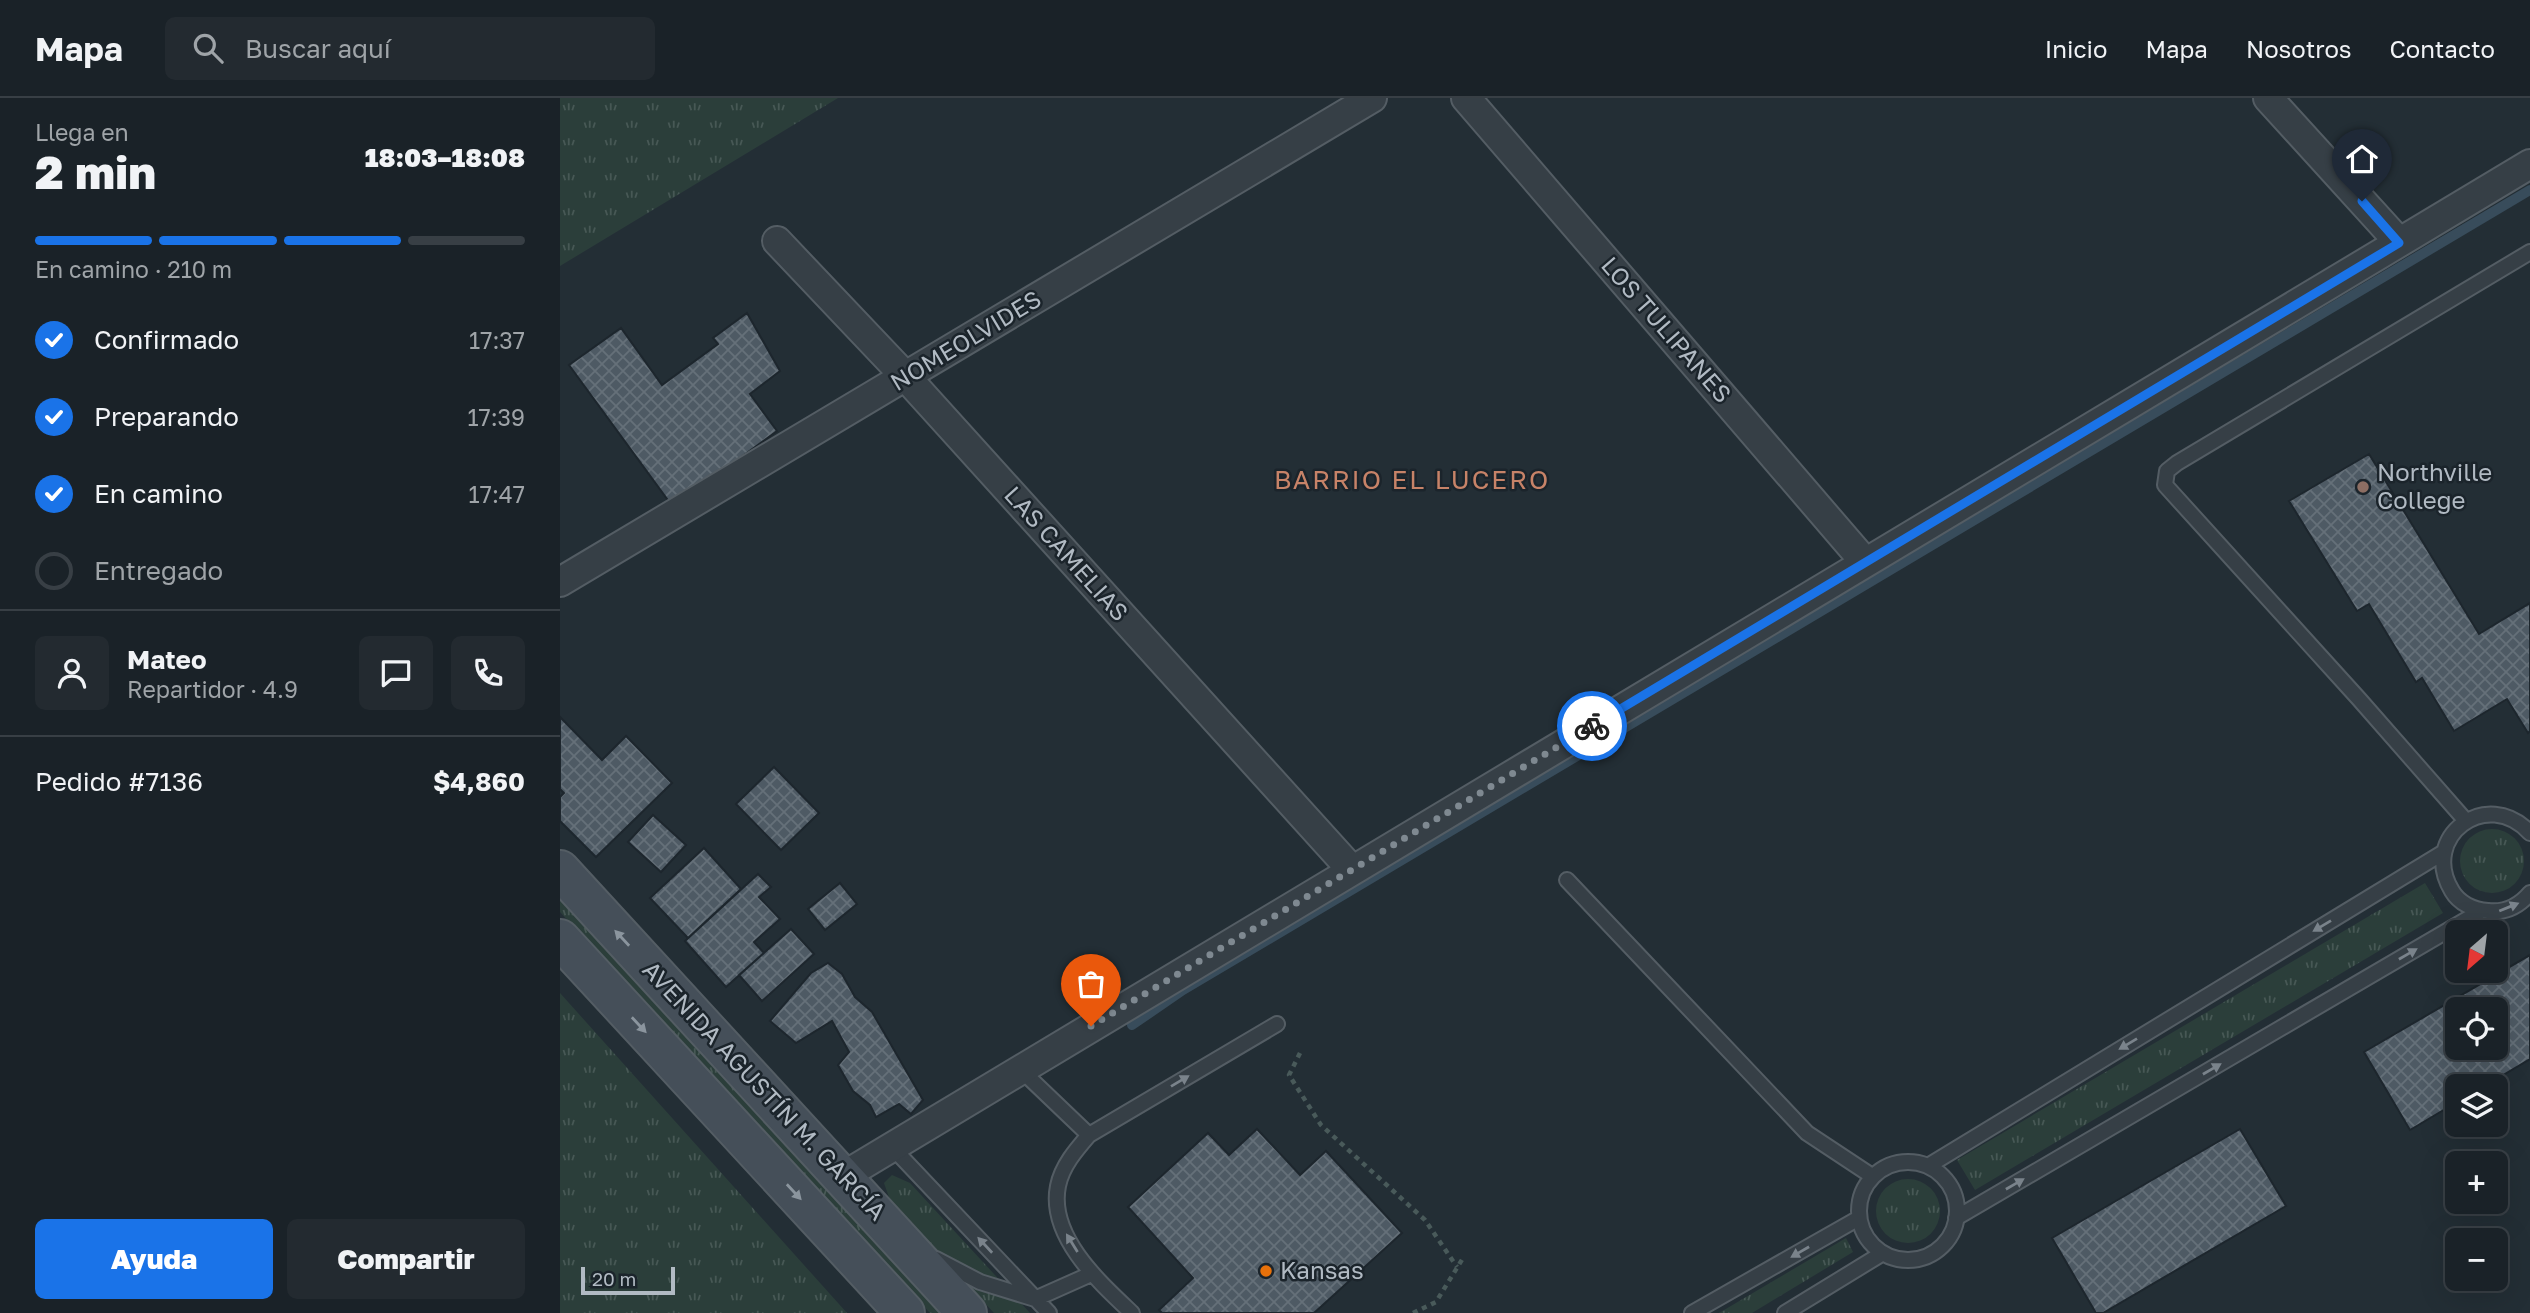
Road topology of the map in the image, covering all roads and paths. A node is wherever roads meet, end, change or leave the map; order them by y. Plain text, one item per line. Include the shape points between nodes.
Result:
1 (1372, 98) edge
2 (1466, 98) edge
3 (2268, 98) edge
4 (2530, 164) edge
5 (777, 241) dead end
6 (2399, 243) junction
7 (2530, 252) edge
8 (906, 377) junction
9 (1866, 562) junction
10 (560, 582) edge
11 (2530, 813) edge
12 (2517, 820) junction
13 (2466, 821) junction
14 (2530, 832) edge
15 (2444, 852) junction
16 (560, 870) edge
17 (1352, 870) junction
18 (1567, 880) dead end
19 (2530, 893) edge
20 (2481, 911) junction
21 (560, 939) edge
22 (1277, 1024) dead end
23 (1300, 1053) dead end
24 (1020, 1069) junction
25 (1089, 1135) junction
26 (891, 1146) junction
27 (1928, 1166) junction
28 (1872, 1176) junction
29 (842, 1177) junction
30 (1859, 1218) junction
31 (1956, 1218) junction
32 (904, 1242) junction
33 (1883, 1253) junction
34 (1463, 1258) dead end
35 (1457, 1267) junction
36 (1091, 1274) junction
37 (1035, 1298) junction
38 (1418, 1312) edge
39 (905, 1313) edge
40 (967, 1313) edge
41 (1049, 1313) edge
42 (1132, 1313) edge
43 (1692, 1313) edge
44 (1785, 1313) edge

1 - 8 street, NOMEOLVIDES
2 - 9 street, LOS TULIPANES
3 - 6 street
4 - 6 street
5 - 8 street, LAS CAMELIAS
6 - 9 street
7 - 13 lane via 2177,463 2167,471 2165,485
8 - 10 street, NOMEOLVIDES
8 - 17 street, LAS CAMELIAS
9 - 17 street
11 - 12 lane
12 - 13 lane via 2491,814
12 - 14 lane
13 - 15 lane via 2455,830
15 - 20 lane via 2443,868 2455,896
15 -> 27 lane
29 -> 16 main road, AVENIDA AGUSTÍN M. GARCÍA
17 - 24 street
18 - 28 lane via 1807,1133
20 -> 19 lane via 2512,908
31 -> 20 lane
21 -> 39 main road, AVENIDA AGUSTÍN M. GARCÍA
25 -> 22 lane
23 - 35 path via 1289,1075 1321,1125 1425,1220
24 - 25 lane
24 - 26 street
36 -> 25 lane via 1059,1224 1058,1187 1069,1159
26 - 29 street
37 -> 26 lane
27 - 28 lane via 1898,1162
27 - 31 lane via 1951,1187
28 - 30 lane via 1863,1189
29 - 32 main road, AVENIDA AGUSTÍN M. GARCÍA
30 - 33 lane via 1871,1244
30 -> 43 lane
31 - 33 lane via 1952,1233 1929,1255 1913,1260
32 - 37 lane via 981,1282
32 - 40 main road, AVENIDA AGUSTÍN M. GARCÍA
33 - 44 lane
34 - 35 path
35 - 38 path via 1436,1302
36 - 37 lane
36 - 42 lane
37 - 41 lane

